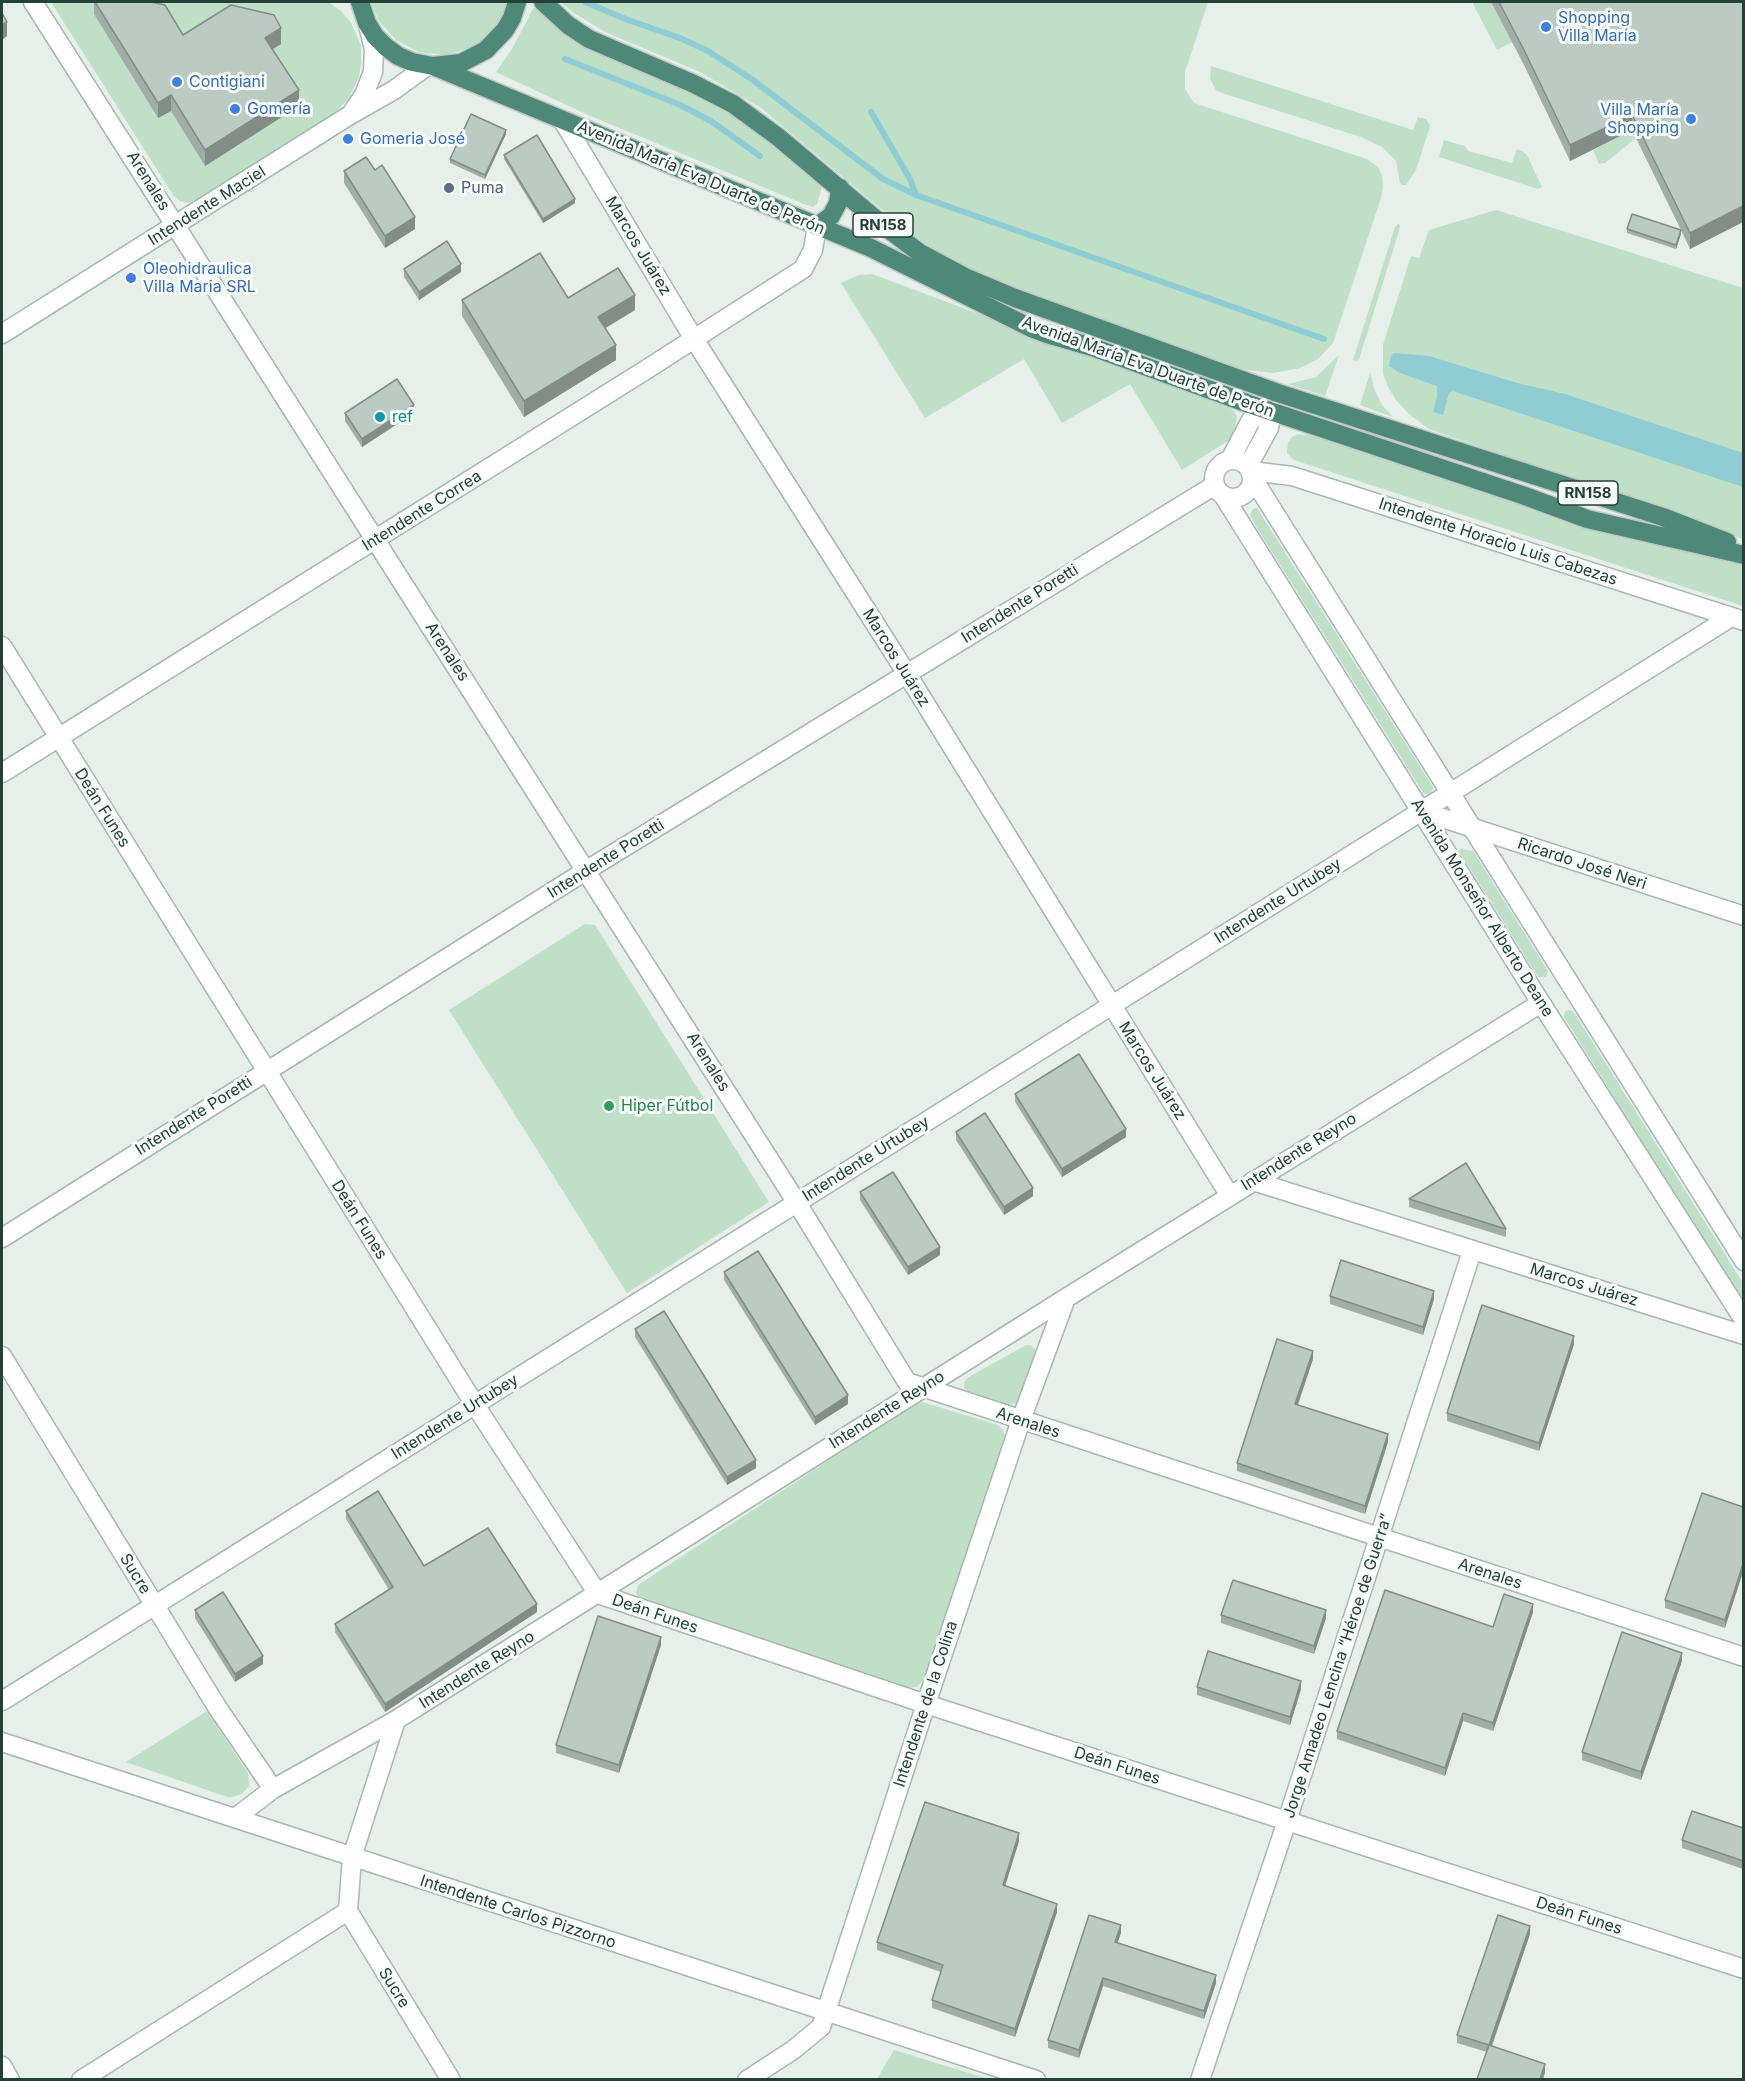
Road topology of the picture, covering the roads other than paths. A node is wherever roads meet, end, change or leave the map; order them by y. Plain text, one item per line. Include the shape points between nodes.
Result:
1 (33, 2) edge
2 (351, 2) edge
3 (516, 2) edge
4 (543, 2) edge
5 (364, 14) edge
6 (430, 66) junction
7 (351, 115) junction
8 (563, 121) junction
9 (840, 188) junction
10 (176, 226) junction
11 (817, 226) junction
12 (2, 334) edge
13 (694, 339) junction
14 (1278, 393) junction
15 (1272, 411) junction
16 (1230, 460) junction
17 (1250, 471) junction
18 (1219, 490) junction
19 (376, 540) junction
20 (1743, 548) edge
21 (1743, 555) edge
22 (1737, 619) edge
23 (2, 646) edge
24 (907, 674) junction
25 (58, 737) junction
26 (2, 773) edge
27 (1450, 793) junction
28 (1421, 811) junction
29 (1473, 828) junction
30 (587, 870) junction
31 (1743, 916) edge
32 (1541, 1003) junction
33 (1111, 1006) junction
34 (266, 1071) junction
35 (1253, 1181) junction
36 (1230, 1196) junction
37 (797, 1203) junction
38 (2, 1238) edge
39 (1472, 1251) junction
40 (1743, 1262) edge
41 (1066, 1298) junction
42 (1743, 1320) edge
43 (1743, 1335) edge
44 (2, 1356) edge
45 (922, 1388) junction
46 (475, 1404) junction
47 (1021, 1420) junction
48 (1379, 1538) junction
49 (598, 1594) junction
50 (155, 1605) junction
51 (1743, 1657) edge
52 (2, 1701) edge
53 (926, 1704) junction
54 (396, 1720) junction
55 (2, 1742) edge
56 (273, 1789) junction
57 (235, 1818) junction
58 (1287, 1821) junction
59 (352, 1857) junction
60 (348, 1911) junction
61 (1743, 1969) edge
62 (826, 2012) junction
63 (2, 2066) edge
64 (10, 2079) edge
65 (81, 2079) edge
66 (451, 2079) edge
67 (747, 2079) edge
68 (1036, 2079) edge
69 (1200, 2079) edge

1 - 10 street, Arenales
2 - 5 highway, RN158
3 - 6 highway, RN158 via 505,30 486,50 461,63
4 - 9 highway, Avenida María Eva Duarte de Perón / RN158 via 589,39 733,104
5 - 6 highway, RN158 via 380,41 398,56
5 - 7 street, Intendente Maciel via 374,49 373,72
6 - 7 street, Intendente Maciel
6 - 8 highway, Avenida María Eva Duarte de Perón / RN158
7 - 10 street, Intendente Maciel
8 - 11 highway, Avenida María Eva Duarte de Perón / RN158
8 - 13 street, Marcos Juárez
9 - 11 highway via 831,216
9 - 14 highway, Avenida María Eva Duarte de Perón / RN158 via 920,253 965,277
10 - 12 street, Intendente Maciel
10 - 19 street, Arenales
11 - 13 street, Intendente Correa via 813,250 803,269
11 - 15 highway, Avenida María Eva Duarte de Perón / RN158 via 871,248 1031,328
13 - 19 street, Intendente Correa
13 - 24 street, Marcos Juárez
14 - 15 highway
14 - 20 highway, Avenida María Eva Duarte de Perón / RN158 via 1663,517
15 - 16 street via 1251,420
15 - 17 street via 1269,428
15 - 21 highway, Avenida María Eva Duarte de Perón / RN158 via 1587,519
16 - 17 street
16 - 18 street via 1215,472
17 - 18 street via 1252,483 1246,494 1235,498
17 - 22 street, Intendente Horacio Luis Cabezas via 1292,476
17 - 27 street
18 - 24 street, Intendente Poretti
18 - 28 street, Avenida Monseñor Alberto Deane
19 - 25 street, Intendente Correa
19 - 30 street, Arenales
22 - 27 street, Intendente Urtubey
23 - 25 street, Deán Funes
24 - 30 street, Intendente Poretti
24 - 33 street, Marcos Juárez
25 - 26 street, Intendente Correa
25 - 34 street, Deán Funes
27 - 28 street, Intendente Urtubey
27 - 29 street
28 - 29 street, Ricardo José Neri
28 - 32 street, Avenida Monseñor Alberto Deane
28 - 33 street, Intendente Urtubey
29 - 31 street, Ricardo José Neri
29 - 40 street
30 - 34 street, Intendente Poretti
30 - 37 street, Arenales
32 - 35 street, Intendente Reyno
32 - 42 street, Avenida Monseñor Alberto Deane
33 - 36 street, Marcos Juárez
33 - 37 street, Intendente Urtubey
34 - 38 street, Intendente Poretti
34 - 46 street, Deán Funes
35 - 36 street, Intendente Reyno
35 - 39 street, Marcos Juárez
36 - 41 street, Intendente Reyno
37 - 45 street, Arenales via 907,1382
37 - 46 street, Intendente Urtubey
39 - 43 street, Marcos Juárez
39 - 48 street, Jorge Amadeo Lencina “Héroe de Guerra”
41 - 45 street, Intendente Reyno
41 - 47 street, Intendente de la Colina
44 - 50 street, Sucre
45 - 47 street, Arenales
45 - 49 street, Intendente Reyno
46 - 49 street, Deán Funes
46 - 50 street, Intendente Urtubey
47 - 48 street, Arenales
47 - 53 street, Intendente de la Colina
48 - 51 street, Arenales
48 - 58 street, Jorge Amadeo Lencina “Héroe de Guerra”
49 - 53 street, Deán Funes
49 - 54 street, Intendente Reyno
50 - 52 street, Intendente Urtubey
50 - 56 street, Sucre
53 - 58 street, Deán Funes
53 - 62 street, Intendente de la Colina
54 - 56 street, Intendente Reyno
54 - 59 street
55 - 57 street, Intendente Carlos Pizzorno
56 - 57 street, Intendente Reyno
57 - 59 street, Intendente Carlos Pizzorno
58 - 61 street, Deán Funes
58 - 69 street, Jorge Amadeo Lencina “Héroe de Guerra”
59 - 60 street
59 - 62 street, Intendente Carlos Pizzorno
60 - 65 street
60 - 66 street, Sucre
62 - 67 street, Intendente de la Colina via 821,2027
62 - 68 street, Intendente Carlos Pizzorno
63 - 64 street

